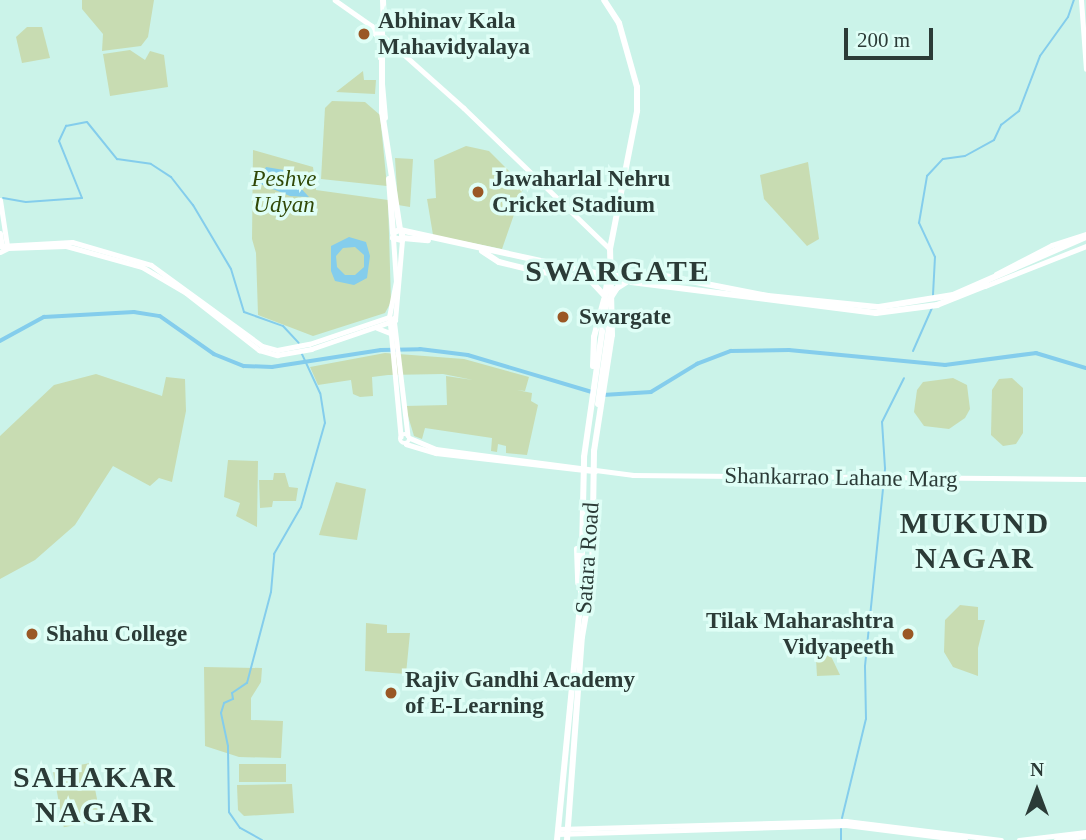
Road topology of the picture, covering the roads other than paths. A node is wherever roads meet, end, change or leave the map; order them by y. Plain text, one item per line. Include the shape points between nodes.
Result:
1 (335, 0) edge
2 (383, 0) edge
3 (604, 0) edge
4 (1083, 0) edge
5 (1086, 33) edge
6 (381, 35) junction
7 (396, 48) junction
8 (380, 60) junction
9 (1086, 69) edge
10 (391, 176) junction
11 (0, 201) edge
12 (0, 233) edge
13 (400, 235) junction
14 (1086, 240) edge
15 (4, 248) edge
16 (610, 249) junction
17 (485, 253) junction
18 (611, 259) junction
19 (598, 271) junction
20 (629, 275) junction
21 (587, 276) junction
22 (611, 279) junction
23 (635, 283) junction
24 (983, 285) junction
25 (734, 294) junction
26 (761, 294) junction
27 (607, 303) junction
28 (928, 304) junction
29 (392, 318) junction
30 (610, 325) junction
31 (374, 328) junction
32 (395, 335) junction
33 (305, 348) junction
34 (399, 377) junction
35 (401, 436) junction
36 (409, 436) junction
37 (406, 444) junction
38 (580, 469) junction
39 (594, 470) junction
40 (1086, 478) edge
41 (584, 581) junction
42 (584, 596) junction
43 (846, 823) junction
44 (557, 834) edge
45 (568, 834) edge
46 (1086, 834) edge
47 (965, 840) edge
48 (1001, 840) edge
49 (1019, 840) edge
50 (1056, 840) edge

1 - 6 main road
2 - 6 highway
3 - 16 highway via 619,23 637,97
4 - 5 main road
4 - 9 main road
6 - 7 main road
6 - 8 highway
7 - 8 highway via 386,50
7 - 16 main road
8 - 10 highway
10 - 13 highway
10 - 13 highway
11 - 15 main road
12 - 15 main road
13 - 17 highway
13 - 29 main road
14 - 24 main road
14 - 24 highway
14 - 24 main road via 1023,258
15 - 33 main road via 79,244 151,265 262,346
16 - 18 highway
17 - 19 highway
17 - 21 highway
17 - 27 highway via 591,280
18 - 19 highway
18 - 20 highway
18 - 22 highway
19 - 22 highway
20 - 22 highway
20 - 25 highway
20 - 26 highway via 711,281
21 - 22 highway
21 - 27 highway
22 - 23 highway
22 - 27 highway, Satara Road
23 - 25 highway
23 - 27 highway
24 - 28 highway
25 - 28 highway via 844,311 886,313
26 - 27 highway via 642,278 619,286
26 - 28 highway via 876,307
27 - 30 highway, Satara Road
27 - 38 highway, Satara Road via 593,366
27 - 41 highway via 584,457
29 - 31 main road
29 - 32 main road
29 - 33 main road
30 - 39 highway, Satara Road
30 - 41 highway via 589,454
31 - 32 main road
31 - 33 main road
32 - 34 main road
34 - 35 main road
34 - 36 main road
35 - 36 main road
35 - 37 main road
36 - 37 main road
36 - 38 main road via 438,449
37 - 38 main road via 436,453
38 - 39 main road, Shankarrao Lahane Marg
38 - 42 highway, Satara Road via 576,576
39 - 40 main road, Shankarrao Lahane Marg via 877,479
39 - 42 highway, Satara Road
41 - 42 highway
42 - 44 highway, Satara Road
42 - 45 highway, Satara Road
43 - 45 main road
43 - 47 main road
43 - 48 main road
44 - 45 main road
46 - 49 main road
46 - 50 main road

